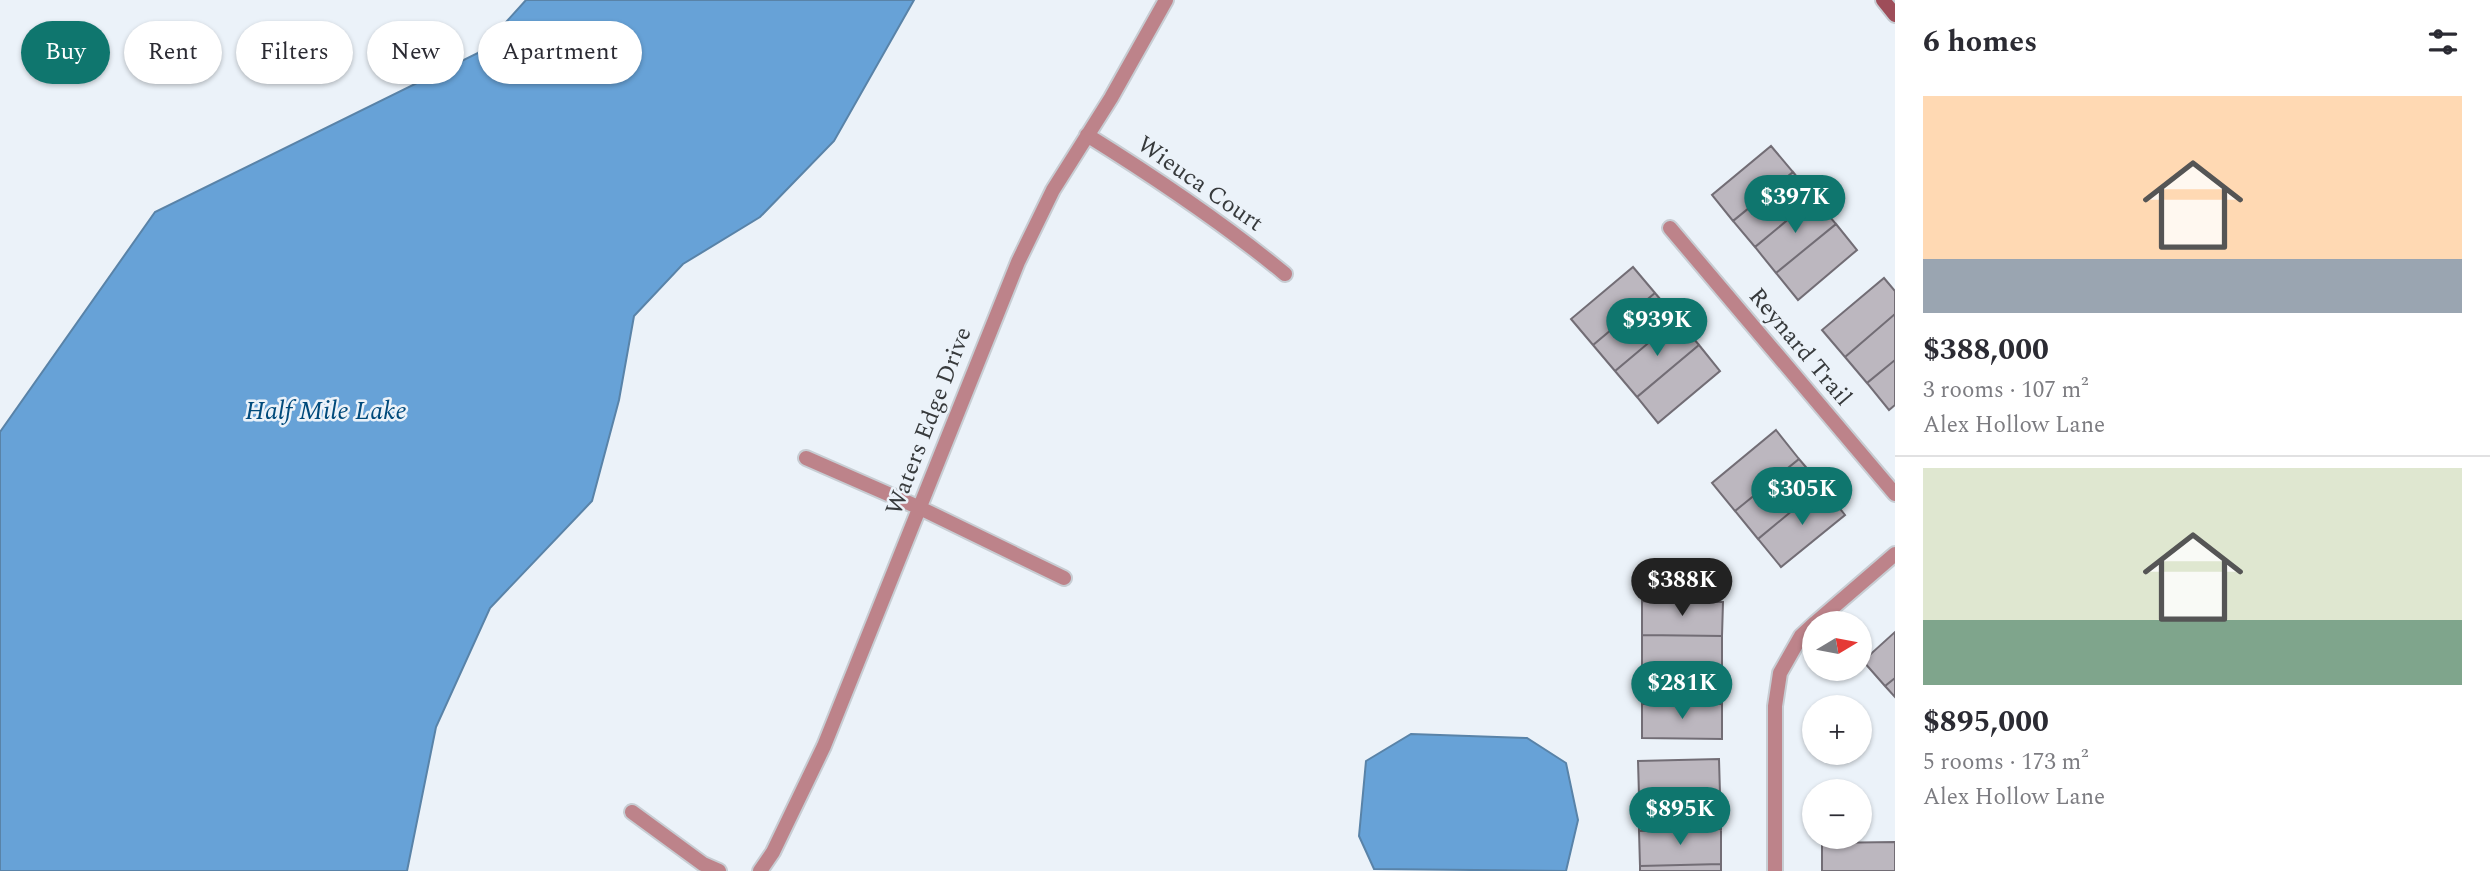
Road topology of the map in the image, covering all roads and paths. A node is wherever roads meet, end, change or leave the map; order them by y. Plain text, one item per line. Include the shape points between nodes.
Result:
1 (1166, 0) edge
2 (1883, 0) edge
3 (1895, 15) edge
4 (1087, 135) junction
5 (1670, 228) dead end
6 (1285, 274) dead end
7 (806, 458) dead end
8 (1895, 495) edge
9 (920, 508) junction
10 (1895, 554) edge
11 (1064, 578) dead end
12 (1829, 611) edge
13 (1802, 635) edge
14 (632, 812) dead end
15 (719, 871) edge
16 (760, 871) edge
17 (1775, 871) edge

1 - 4 street, Waters Edge Drive
2 - 3 main road
4 - 6 street, Wieuca Court via 1241,237
4 - 9 street, Waters Edge Drive via 1053,190 1018,262
5 - 8 street, Reynard Trail
7 - 9 street
9 - 11 street
9 - 16 street, Waters Edge Drive via 824,746
10 - 12 street
13 - 17 street via 1780,673 1775,706
14 - 15 street

